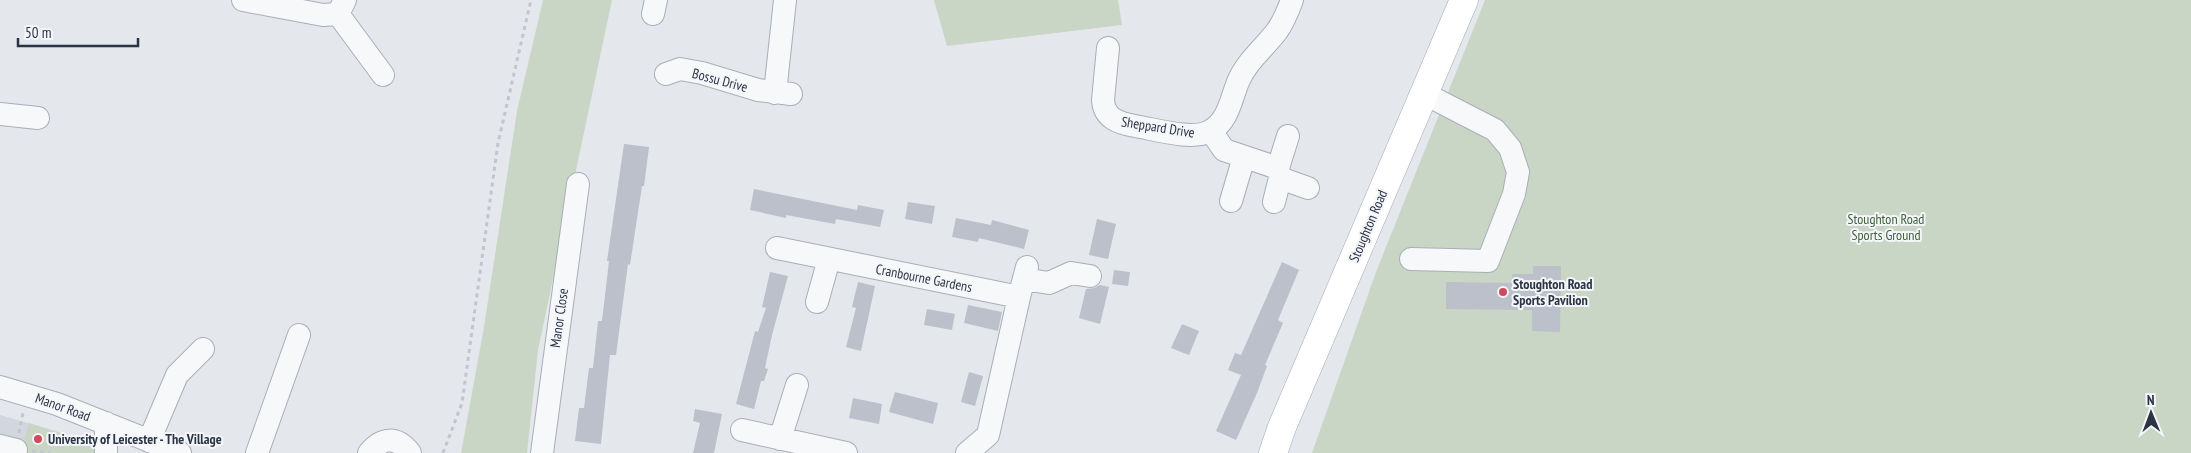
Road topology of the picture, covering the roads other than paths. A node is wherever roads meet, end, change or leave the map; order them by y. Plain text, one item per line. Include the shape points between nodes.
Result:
1 (243, 0) edge
2 (785, 0) edge
3 (1292, 0) edge
4 (1464, 0) edge
5 (341, 7) edge
6 (1108, 48) dead end
7 (666, 74) dead end
8 (383, 75) dead end
9 (1425, 94) junction
10 (0, 114) edge
11 (38, 118) dead end
12 (1211, 131) junction
13 (1288, 136) dead end
14 (1244, 157) junction
15 (1279, 173) junction
16 (578, 184) dead end
17 (1308, 188) dead end
18 (1231, 201) dead end
19 (1274, 202) dead end
20 (777, 248) dead end
21 (1411, 258) dead end
22 (829, 259) junction
23 (1090, 276) dead end
24 (1023, 281) junction
25 (817, 302) dead end
26 (299, 336) dead end
27 (203, 349) dead end
28 (797, 385) dead end
29 (0, 387) edge
30 (106, 423) junction
31 (742, 430) dead end
32 (780, 439) junction
33 (149, 440) junction
34 (106, 453) edge
35 (180, 453) edge
36 (257, 453) edge
37 (369, 453) edge
38 (410, 453) edge
39 (542, 453) edge
40 (845, 453) edge
41 (966, 453) edge
42 (1273, 453) edge

1 - 5 street via 323,15
2 - 7 street, Bossu Drive via 783,93 758,90 680,69
3 - 12 street, Sheppard Drive via 1277,30 1246,68 1221,122
4 - 9 main road, Stoughton Road
5 - 8 street
6 - 12 street, Sheppard Drive via 1103,100 1111,118 1126,124 1196,135
9 - 21 street via 1494,130 1510,148 1518,172 1514,194 1488,262
9 - 42 main road, Stoughton Road
10 - 11 street
12 - 14 street via 1221,147
13 - 15 street
14 - 15 street
14 - 18 street
15 - 17 street
15 - 19 street
16 - 39 street, Manor Close
20 - 22 street, Cranbourne Gardens
22 - 24 street, Cranbourne Gardens
22 - 25 street
23 - 24 street, Cranbourne Gardens via 1071,273 1049,282
24 - 41 street via 988,435
26 - 36 street
27 - 33 street via 177,375
28 - 32 street
29 - 30 street, Manor Road
30 - 33 street, Manor Road
30 - 34 street
31 - 32 street
32 - 40 street
33 - 35 street, Manor Road
37 - 38 street via 377,443 390,440 404,446

